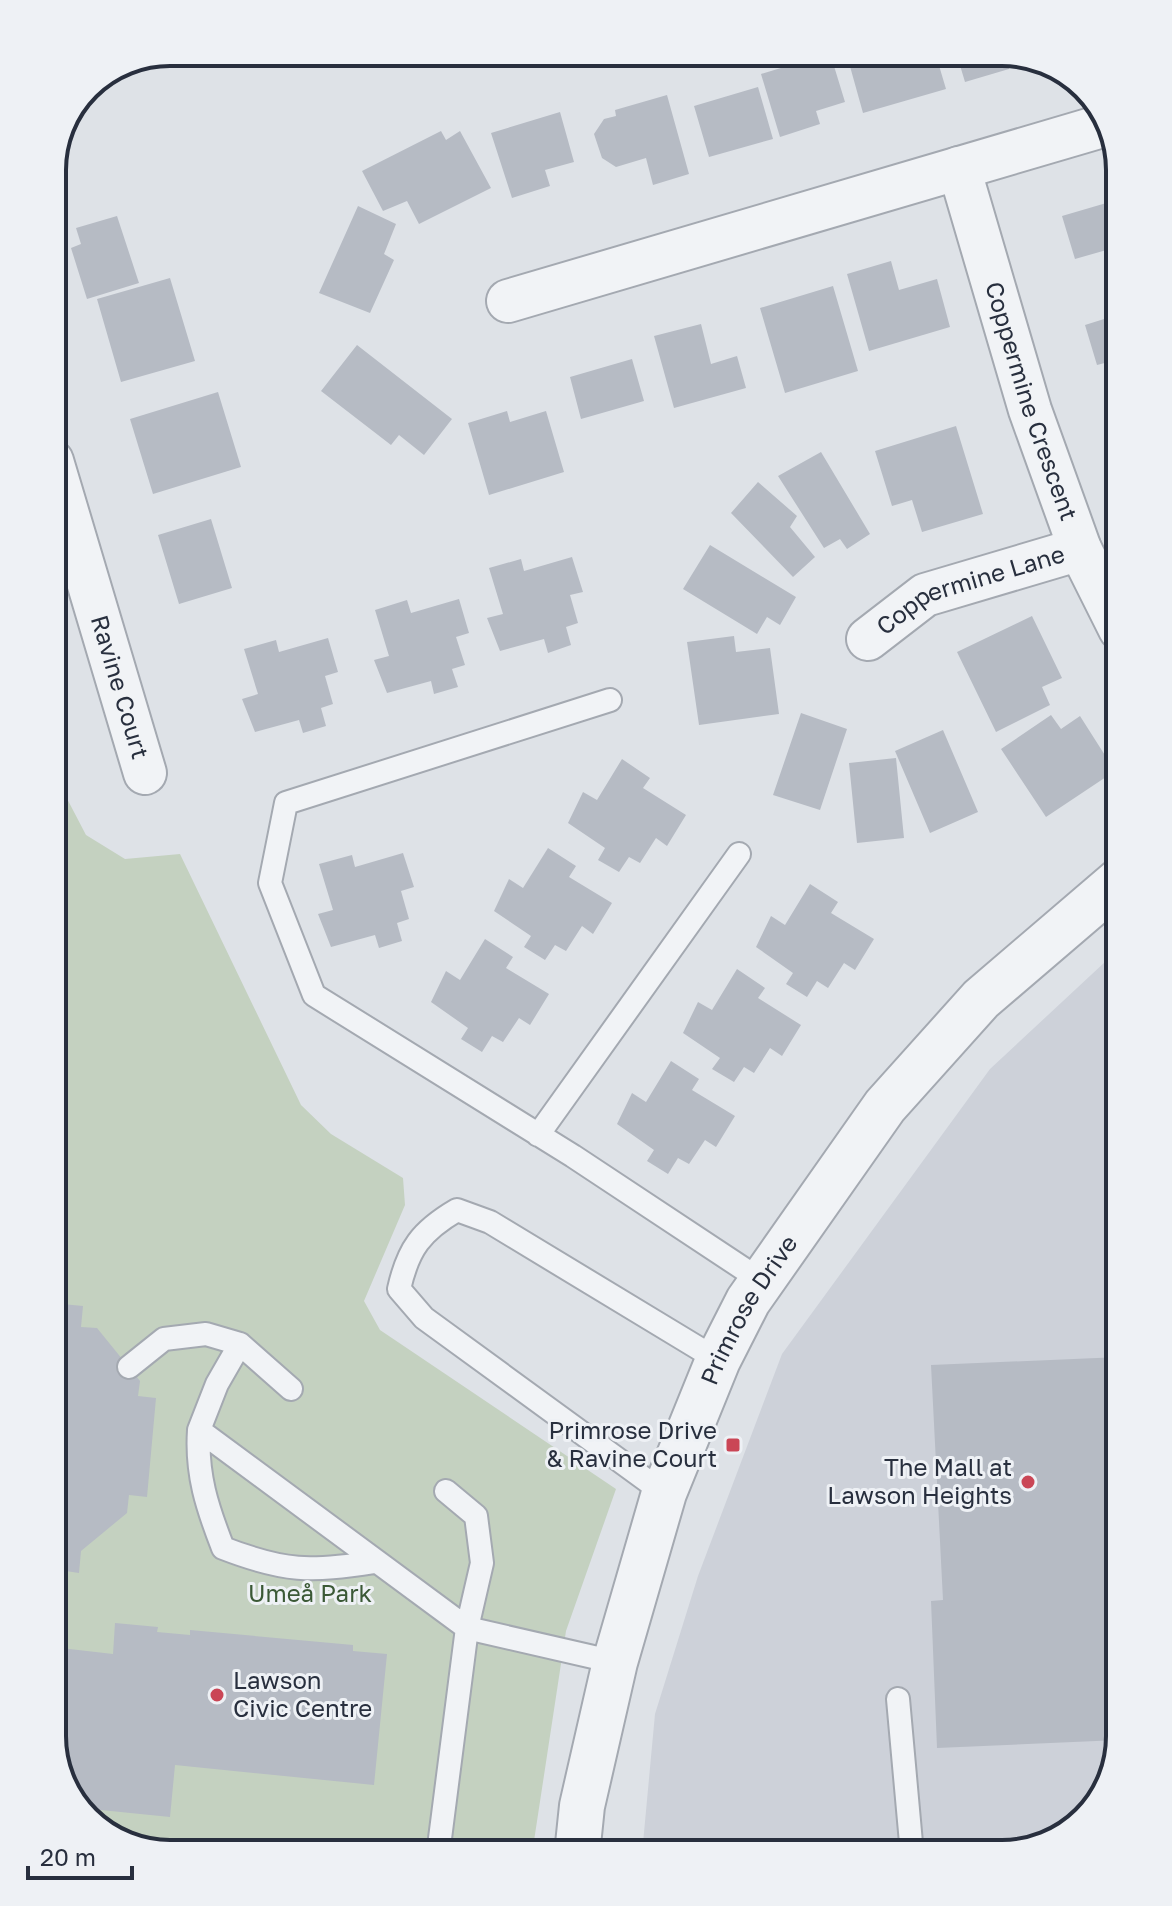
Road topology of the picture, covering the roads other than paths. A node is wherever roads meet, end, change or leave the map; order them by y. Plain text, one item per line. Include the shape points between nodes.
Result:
1 (1096, 128) edge
2 (959, 168) junction
3 (508, 301) dead end
4 (66, 508) edge
5 (1080, 549) junction
6 (1106, 601) edge
7 (868, 639) dead end
8 (610, 700) dead end
9 (145, 773) dead end
10 (739, 854) dead end
11 (1106, 892) edge
12 (538, 1135) junction
13 (762, 1281) junction
14 (240, 1344) junction
15 (718, 1360) junction
16 (129, 1367) dead end
17 (291, 1389) dead end
18 (199, 1430) junction
19 (446, 1491) dead end
20 (664, 1493) junction
21 (375, 1562) junction
22 (467, 1628) junction
23 (615, 1662) junction
24 (898, 1699) dead end
25 (440, 1840) edge
26 (578, 1840) edge
27 (911, 1840) edge

1 - 2 street
2 - 3 street
2 - 5 street, Coppermine Crescent via 1030,410
4 - 9 street, Ravine Court
5 - 6 street, Coppermine Crescent
5 - 7 street, Coppermine Lane via 925,595
8 - 12 lane via 286,803 270,883 314,995
10 - 12 lane
11 - 13 street, Primrose Drive via 981,999 906,1082
12 - 13 lane
13 - 15 street, Primrose Drive
14 - 16 lane via 206,1334 164,1339
14 - 17 lane
14 - 18 lane
15 - 20 street, Primrose Drive
15 - 20 lane via 490,1222 457,1210 431,1225 406,1258 399,1289 424,1318
18 - 21 lane
18 - 21 lane via 197,1464 205,1504 223,1548 270,1566 325,1570
19 - 22 lane via 476,1516 482,1563
20 - 23 street, Primrose Drive
21 - 22 lane
22 - 23 lane
22 - 25 lane
23 - 26 street, Primrose Drive
24 - 27 lane

